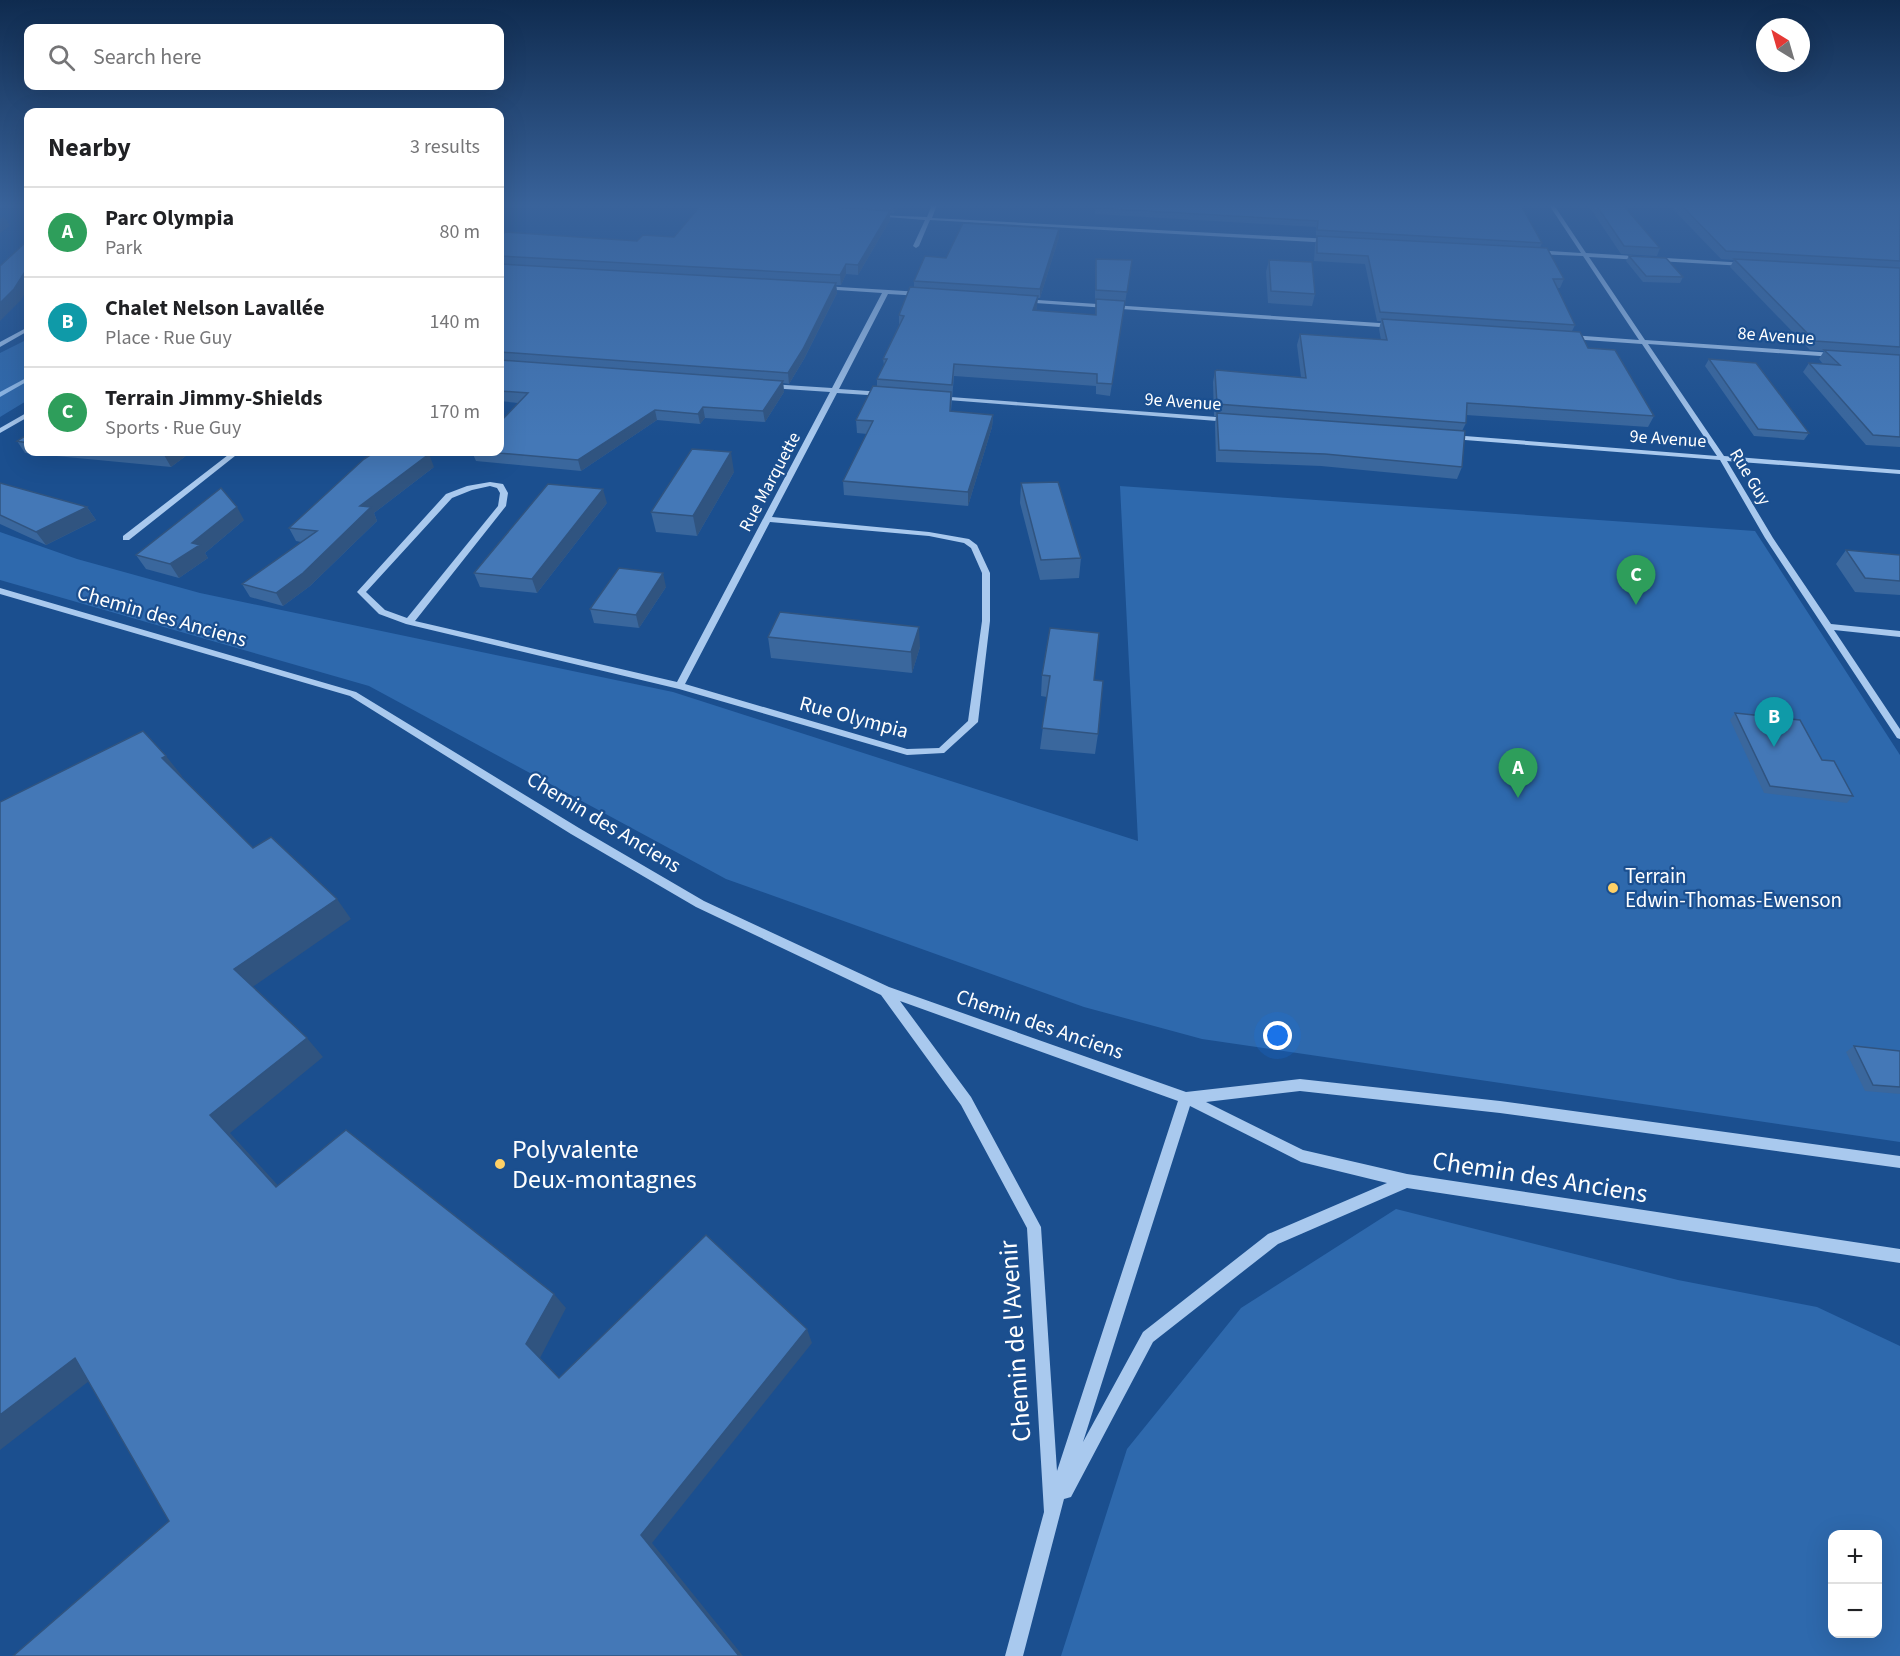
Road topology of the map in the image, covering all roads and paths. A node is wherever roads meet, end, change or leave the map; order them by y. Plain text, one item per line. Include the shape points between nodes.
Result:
1 (1603, 282) edge
2 (816, 288) edge
3 (886, 292) junction
4 (933, 295) edge
5 (1016, 300) edge
6 (1406, 326) edge
7 (24, 331) edge
8 (1560, 336) edge
9 (1642, 342) junction
10 (0, 345) edge
11 (1842, 356) edge
12 (762, 385) edge
13 (834, 390) junction
14 (893, 395) edge
15 (929, 398) edge
16 (24, 416) edge
17 (1236, 421) edge
18 (0, 431) edge
19 (1438, 436) edge
20 (231, 456) edge
21 (1722, 458) junction
22 (1900, 472) edge
23 (767, 519) junction
24 (126, 538) dead end
25 (0, 591) edge
26 (409, 622) junction
27 (1830, 627) junction
28 (1900, 634) edge
29 (680, 686) junction
30 (1900, 736) edge
31 (885, 991) junction
32 (1186, 1098) junction
33 (1900, 1162) edge
34 (1407, 1181) junction
35 (1900, 1256) edge
36 (1052, 1515) junction
37 (1014, 1656) edge

1 - 9 street, Rue Guy
2 - 3 street
3 - 4 street
3 - 13 street, Rue Marquette
5 - 6 street
7 - 10 street
8 - 9 street, 8e Avenue
9 - 11 street, 8e Avenue
9 - 21 street, Rue Guy
12 - 13 street
13 - 14 street
13 - 23 street, Rue Marquette
15 - 17 street, 9e Avenue
16 - 18 street
19 - 21 street, 9e Avenue
20 - 24 street
21 - 22 street, 9e Avenue
21 - 27 street, Rue Guy via 1769,538
23 - 29 street, Rue Marquette
23 - 29 street, Rue Olympia via 928,534 966,541 974,547 986,573 986,621 973,722 941,751 907,752
25 - 31 street, Chemin des Anciens via 353,694 700,904
26 - 26 street, Rue Olympia via 502,506 504,493 500,486 490,484 449,496 361,592 382,612
26 - 29 street, Rue Olympia
27 - 28 street
27 - 30 street, Rue Guy
31 - 32 street, Chemin des Anciens
31 - 36 street, Chemin de l'Avenir via 966,1101 1035,1227
32 - 33 street, Chemin des Anciens via 1300,1086 1500,1107
32 - 34 street, Chemin des Anciens via 1301,1156
32 - 36 street, Chemin de l'Avenir
34 - 35 street, Chemin des Anciens
34 - 36 street, Chemin de l'Avenir via 1273,1239 1148,1337
36 - 37 street, Chemin de l'Avenir

